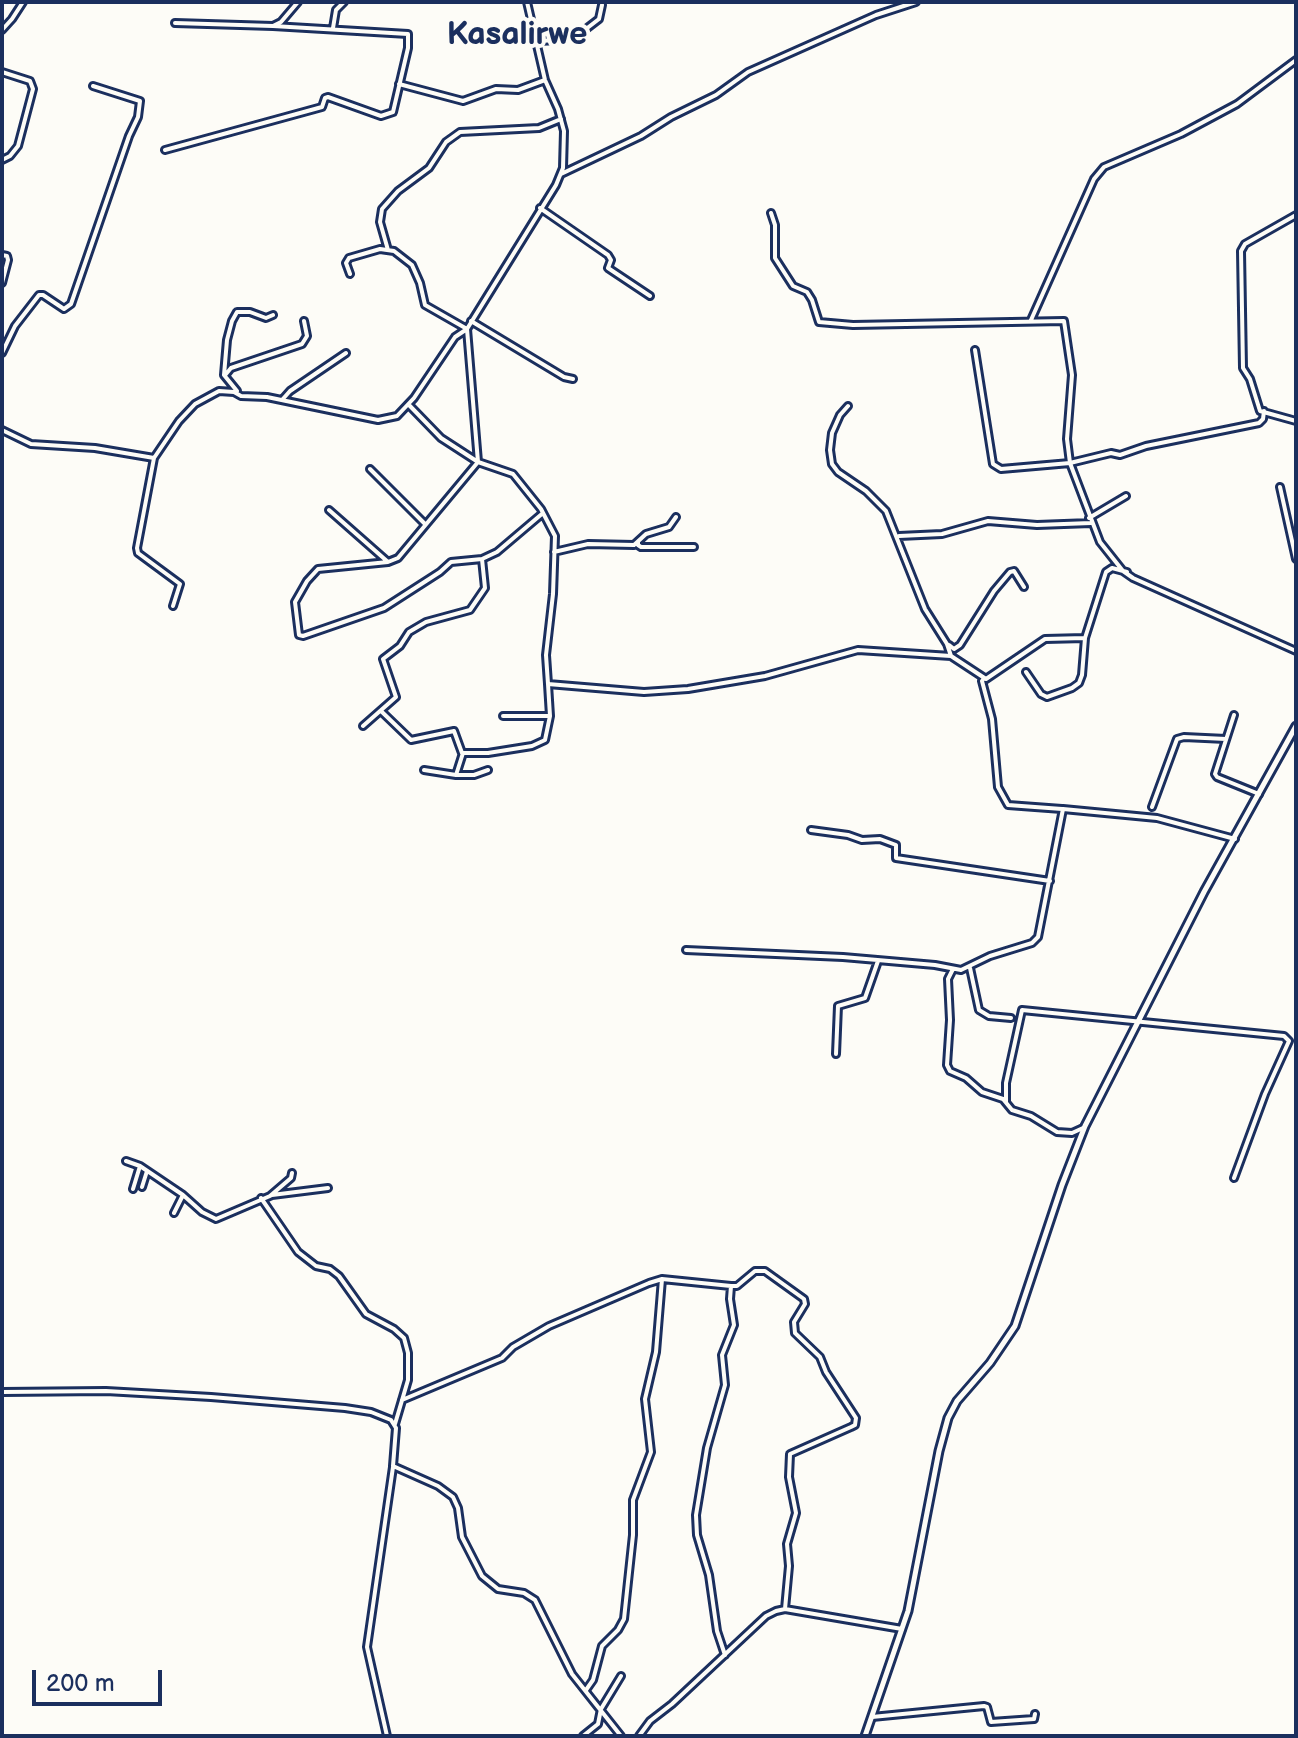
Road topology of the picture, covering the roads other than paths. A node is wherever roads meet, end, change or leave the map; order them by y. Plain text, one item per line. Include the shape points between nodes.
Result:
1 (23, 2) edge
2 (298, 2) edge
3 (344, 2) edge
4 (527, 2) edge
5 (916, 2) edge
6 (602, 5) dead end
7 (175, 23) dead end
8 (273, 26) junction
9 (333, 28) junction
10 (2, 30) edge
11 (537, 41) junction
12 (1296, 60) edge
13 (2, 72) edge
14 (545, 80) junction
15 (399, 84) junction
16 (93, 86) dead end
17 (561, 119) junction
18 (165, 150) dead end
19 (2, 160) edge
20 (561, 174) junction
21 (540, 208) junction
22 (771, 213) dead end
23 (1296, 215) edge
24 (388, 250) junction
25 (2, 255) edge
26 (350, 274) dead end
27 (2, 283) edge
28 (650, 296) dead end
29 (273, 315) dead end
30 (1031, 320) junction
31 (304, 321) dead end
32 (471, 321) junction
33 (467, 329) junction
34 (975, 350) dead end
35 (2, 353) edge
36 (346, 353) dead end
37 (224, 375) junction
38 (573, 379) dead end
39 (241, 396) junction
40 (282, 400) junction
41 (409, 405) junction
42 (848, 406) dead end
43 (1264, 411) junction
44 (1296, 421) edge
45 (2, 430) edge
46 (154, 458) junction
47 (478, 462) junction
48 (1070, 463) junction
49 (370, 469) dead end
50 (1280, 487) dead end
51 (1126, 496) dead end
52 (329, 510) dead end
53 (543, 513) junction
54 (676, 517) dead end
55 (1090, 521) junction
56 (425, 524) junction
57 (898, 536) junction
58 (1293, 540) edge
59 (638, 542) junction
60 (694, 547) dead end
61 (554, 552) junction
62 (482, 559) junction
63 (1296, 559) edge
64 (388, 562) junction
65 (1127, 572) junction
66 (1024, 587) dead end
67 (173, 606) dead end
68 (1085, 638) junction
69 (947, 644) junction
70 (1296, 651) edge
71 (951, 656) junction
72 (1026, 672) dead end
73 (984, 678) junction
74 (548, 684) junction
75 (381, 711) junction
76 (1234, 715) dead end
77 (503, 716) dead end
78 (550, 716) junction
79 (363, 726) dead end
80 (1296, 726) edge
81 (1226, 739) junction
82 (463, 753) junction
83 (424, 770) dead end
84 (488, 770) dead end
85 (456, 775) junction
86 (1259, 794) junction
87 (1152, 807) dead end
88 (1063, 809) junction
89 (811, 830) dead end
90 (1235, 839) junction
91 (1050, 881) junction
92 (686, 950) dead end
93 (878, 961) junction
94 (970, 968) junction
95 (953, 969) junction
96 (1011, 1018) dead end
97 (1139, 1020) junction
98 (836, 1054) dead end
99 (1006, 1102) junction
100 (1085, 1126) junction
101 (126, 1161) dead end
102 (140, 1166) junction
103 (147, 1171) junction
104 (292, 1173) dead end
105 (1234, 1178) dead end
106 (142, 1187) dead end
107 (328, 1188) dead end
108 (133, 1189) dead end
109 (183, 1195) junction
110 (270, 1196) junction
111 (261, 1198) junction
112 (174, 1213) dead end
113 (662, 1279) junction
114 (731, 1286) junction
115 (2, 1392) edge
116 (402, 1400) junction
117 (395, 1424) junction
118 (393, 1466) junction
119 (785, 1609) junction
120 (902, 1629) junction
121 (725, 1655) junction
122 (621, 1676) dead end
123 (586, 1690) junction
124 (601, 1709) junction
125 (1035, 1714) dead end
126 (872, 1717) junction
127 (387, 1736) edge
128 (583, 1736) edge
129 (621, 1736) edge
130 (639, 1736) edge
131 (865, 1736) edge

1 - 10 street
2 - 8 street
3 - 9 street via 336,10
4 - 11 street
5 - 20 street via 748,72 637,139
6 - 11 street via 599,19 586,29 560,40
7 - 8 street
8 - 9 street
9 - 15 street via 408,34
11 - 14 street
12 - 30 street via 1237,104 1104,167
13 - 19 street via 30,81 33,89 18,146
14 - 15 street via 463,101
14 - 17 street
15 - 18 street via 388,115 328,97 322,107
16 - 35 street via 140,101 138,117 71,304 64,309 40,294
17 - 20 street
17 - 24 street via 539,128 460,132 446,142 429,168 382,209
20 - 21 street
21 - 28 street via 608,255 608,268
21 - 32 street
22 - 30 street via 775,258 793,286 807,292 819,322
23 - 43 street via 1241,251 1242,365 1258,408
24 - 26 street via 349,258
24 - 33 street via 412,265 425,305
25 - 27 street via 8,260
29 - 37 street via 237,312 227,340
30 - 48 street via 1065,324 1072,375
31 - 37 street via 307,336 302,344
32 - 33 street
32 - 38 street
33 - 41 street via 455,337
33 - 47 street
34 - 48 street via 994,466
36 - 40 street
37 - 39 street
39 - 40 street
39 - 46 street via 219,391 204,397 179,421
40 - 41 street via 378,420 397,416
41 - 47 street via 441,438
42 - 57 street via 832,433 832,464 878,501
43 - 44 street
43 - 48 street via 1259,423
45 - 46 street via 31,444
46 - 67 street via 137,548 180,584
47 - 53 street via 513,474
47 - 56 street
48 - 55 street
49 - 56 street
50 - 58 street
51 - 55 street
52 - 64 street
53 - 61 street via 555,536
53 - 62 street
54 - 59 street via 669,527
55 - 57 street via 988,521 942,534
55 - 65 street via 1100,542
56 - 64 street via 398,558
57 - 69 street via 925,609
58 - 63 street
59 - 60 street via 641,547
59 - 61 street
61 - 74 street
62 - 64 street via 451,562 384,608 299,635 295,602 318,569
62 - 75 street via 485,588 470,610 426,622 383,659 396,697
65 - 68 street via 1106,572
65 - 70 street
66 - 69 street via 1010,572 960,645 954,649
68 - 72 street via 1082,675 1072,688 1047,697
68 - 73 street via 1045,639
69 - 71 street
71 - 73 street
71 - 74 street via 858,650 765,676 663,692
73 - 88 street via 998,787 1008,805
74 - 78 street
75 - 79 street
75 - 82 street via 411,740 454,731
76 - 81 street
77 - 78 street
78 - 82 street via 545,740 538,744
80 - 86 street
81 - 86 street via 1217,777
81 - 87 street via 1177,739
82 - 85 street
83 - 85 street
84 - 85 street
86 - 90 street
88 - 90 street via 1157,818
88 - 91 street
89 - 91 street via 880,839 896,845 896,858
90 - 97 street
91 - 94 street via 1035,941
92 - 93 street
93 - 95 street
93 - 98 street via 865,998 836,1009
94 - 95 street
94 - 96 street via 979,1010
95 - 99 street via 948,979 948,1068
97 - 99 street via 1022,1010
97 - 100 street
97 - 105 street via 1289,1041
99 - 100 street via 1057,1132 1072,1133
100 - 120 street via 1015,1326 948,1418
101 - 102 street
102 - 103 street
102 - 108 street
103 - 106 street
103 - 109 street
104 - 110 street
107 - 110 street
109 - 111 street via 216,1219
109 - 112 street
110 - 111 street
111 - 116 street via 298,1252 339,1276 366,1314 404,1338 409,1364
113 - 114 street
113 - 116 street via 549,1326 502,1358
113 - 123 street via 656,1352 645,1399 651,1452 633,1500 624,1619 602,1646
114 - 119 street via 755,1271 765,1271 804,1299 795,1333 820,1357 856,1418 855,1425 790,1454 796,1513 787,1544
114 - 121 street via 733,1327 722,1355 725,1385 707,1448 696,1527
115 - 117 street via 106,1391 345,1408 381,1415
116 - 117 street
117 - 118 street
118 - 123 street via 453,1497 477,1570 491,1586 535,1600 572,1674
118 - 127 street via 367,1647
119 - 120 street
119 - 121 street via 766,1616
120 - 126 street
121 - 130 street
122 - 124 street
123 - 124 street
124 - 128 street via 598,1724
124 - 129 street
125 - 126 street via 1034,1719 991,1722 984,1706
126 - 131 street

